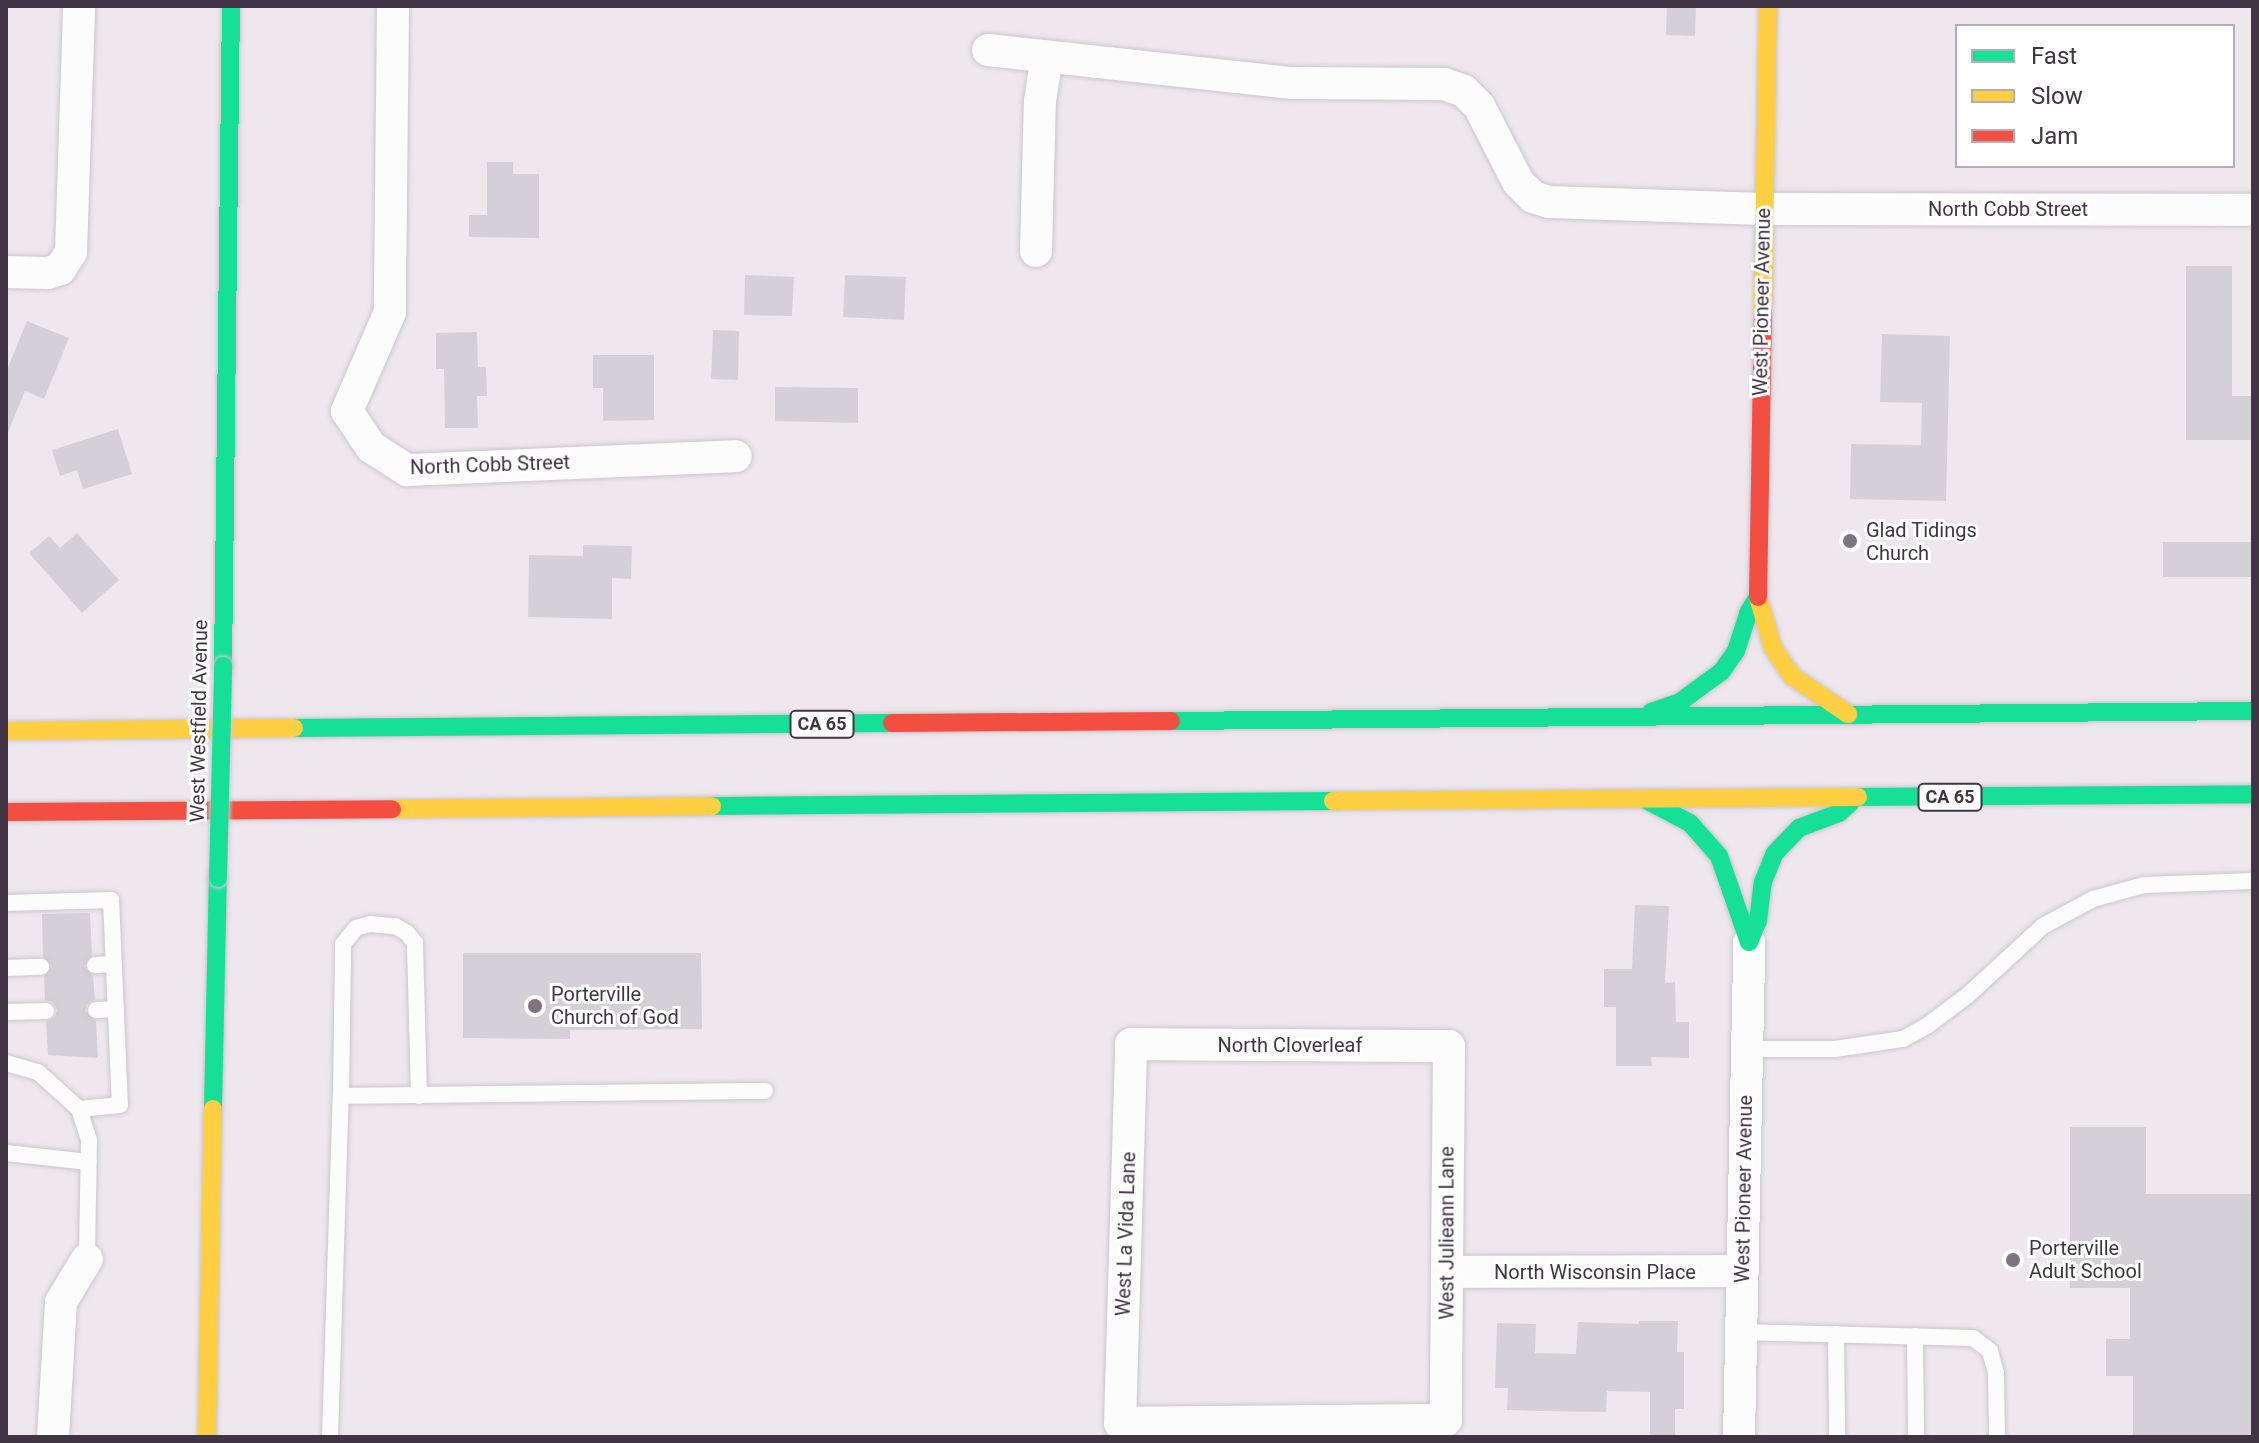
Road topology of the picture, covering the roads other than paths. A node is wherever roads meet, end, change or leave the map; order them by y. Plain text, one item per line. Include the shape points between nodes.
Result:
1 (79, 6) edge
2 (231, 6) edge
3 (393, 6) edge
4 (1768, 6) edge
5 (988, 50) dead end
6 (1047, 57) junction
7 (1763, 209) junction
8 (2253, 210) edge
9 (1036, 251) dead end
10 (6, 272) edge
11 (736, 456) dead end
12 (1758, 597) junction
13 (2253, 711) edge
14 (1848, 714) junction
15 (1639, 716) junction
16 (6, 731) edge
17 (2253, 794) edge
18 (1857, 798) junction
19 (1646, 800) junction
20 (6, 812) edge
21 (2253, 881) edge
22 (6, 903) edge
23 (1749, 942) junction
24 (114, 964) junction
25 (95, 965) dead end
26 (41, 967) dead end
27 (6, 968) edge
28 (116, 1009) junction
29 (96, 1010) dead end
30 (46, 1011) dead end
31 (6, 1012) edge
32 (1131, 1044) joint
33 (1449, 1046) joint
34 (1747, 1049) junction
35 (6, 1063) edge
36 (765, 1091) dead end
37 (341, 1096) junction
38 (419, 1096) junction
39 (79, 1109) junction
40 (6, 1153) edge
41 (89, 1162) junction
42 (87, 1259) joint
43 (1743, 1271) junction
44 (1447, 1272) junction
45 (1741, 1332) junction
46 (1836, 1334) junction
47 (1915, 1336) junction
48 (1446, 1420) joint
49 (53, 1437) edge
50 (207, 1437) edge
51 (330, 1437) edge
52 (1739, 1437) edge
53 (1837, 1437) edge
54 (1916, 1437) edge
55 (1997, 1437) edge

1 - 10 street via 71,252 60,269 48,273
2 - 50 main road, West Westfield Avenue, bridge
3 - 11 street, North Cobb Street via 390,312 347,411 371,447 407,470
4 - 7 main road, West Pioneer Avenue
5 - 6 street
6 - 7 street, North Cobb Street via 1292,83 1444,84 1464,91 1479,106 1518,182 1533,197 1549,202
6 - 9 street via 1040,101
7 - 8 street, North Cobb Street
7 - 12 main road, West Pioneer Avenue
12 - 14 main road via 1766,632 1786,669
12 - 15 main road via 1722,671 1680,702
13 - 14 main road, CA 65
14 - 15 main road, CA 65
15 - 16 main road, CA 65
17 - 18 main road, CA 65
18 - 19 main road, CA 65
18 - 23 main road via 1839,813 1799,828 1775,853
19 - 20 main road, CA 65
19 - 23 main road via 1690,823 1719,856
21 - 34 lane via 2144,885 2093,899 2043,926 1968,995 1903,1039 1835,1049
22 - 24 lane via 111,900
23 - 34 street, West Pioneer Avenue
24 - 25 lane
24 - 28 lane
26 - 27 lane
28 - 29 lane
28 - 39 lane via 120,1105
30 - 31 lane
32 - 33 street, North Cloverleaf
32 - 48 street, West La Vida Lane via 1120,1423
33 - 44 street, West Julieann Lane
34 - 43 street, West Pioneer Avenue
35 - 39 lane via 38,1072
36 - 38 lane
37 - 38 lane
37 - 38 lane via 343,944 356,928 370,924 395,926 415,943
37 - 51 lane
39 - 41 lane via 89,1140
40 - 41 lane
41 - 42 lane
42 - 49 street via 61,1302
43 - 44 street, North Wisconsin Place
43 - 45 street, West Pioneer Avenue
44 - 48 street, West Julieann Lane
45 - 46 lane
45 - 52 street, West Pioneer Avenue
46 - 47 lane
46 - 53 lane
47 - 54 lane
47 - 55 lane via 1973,1338 1990,1351 1996,1373

